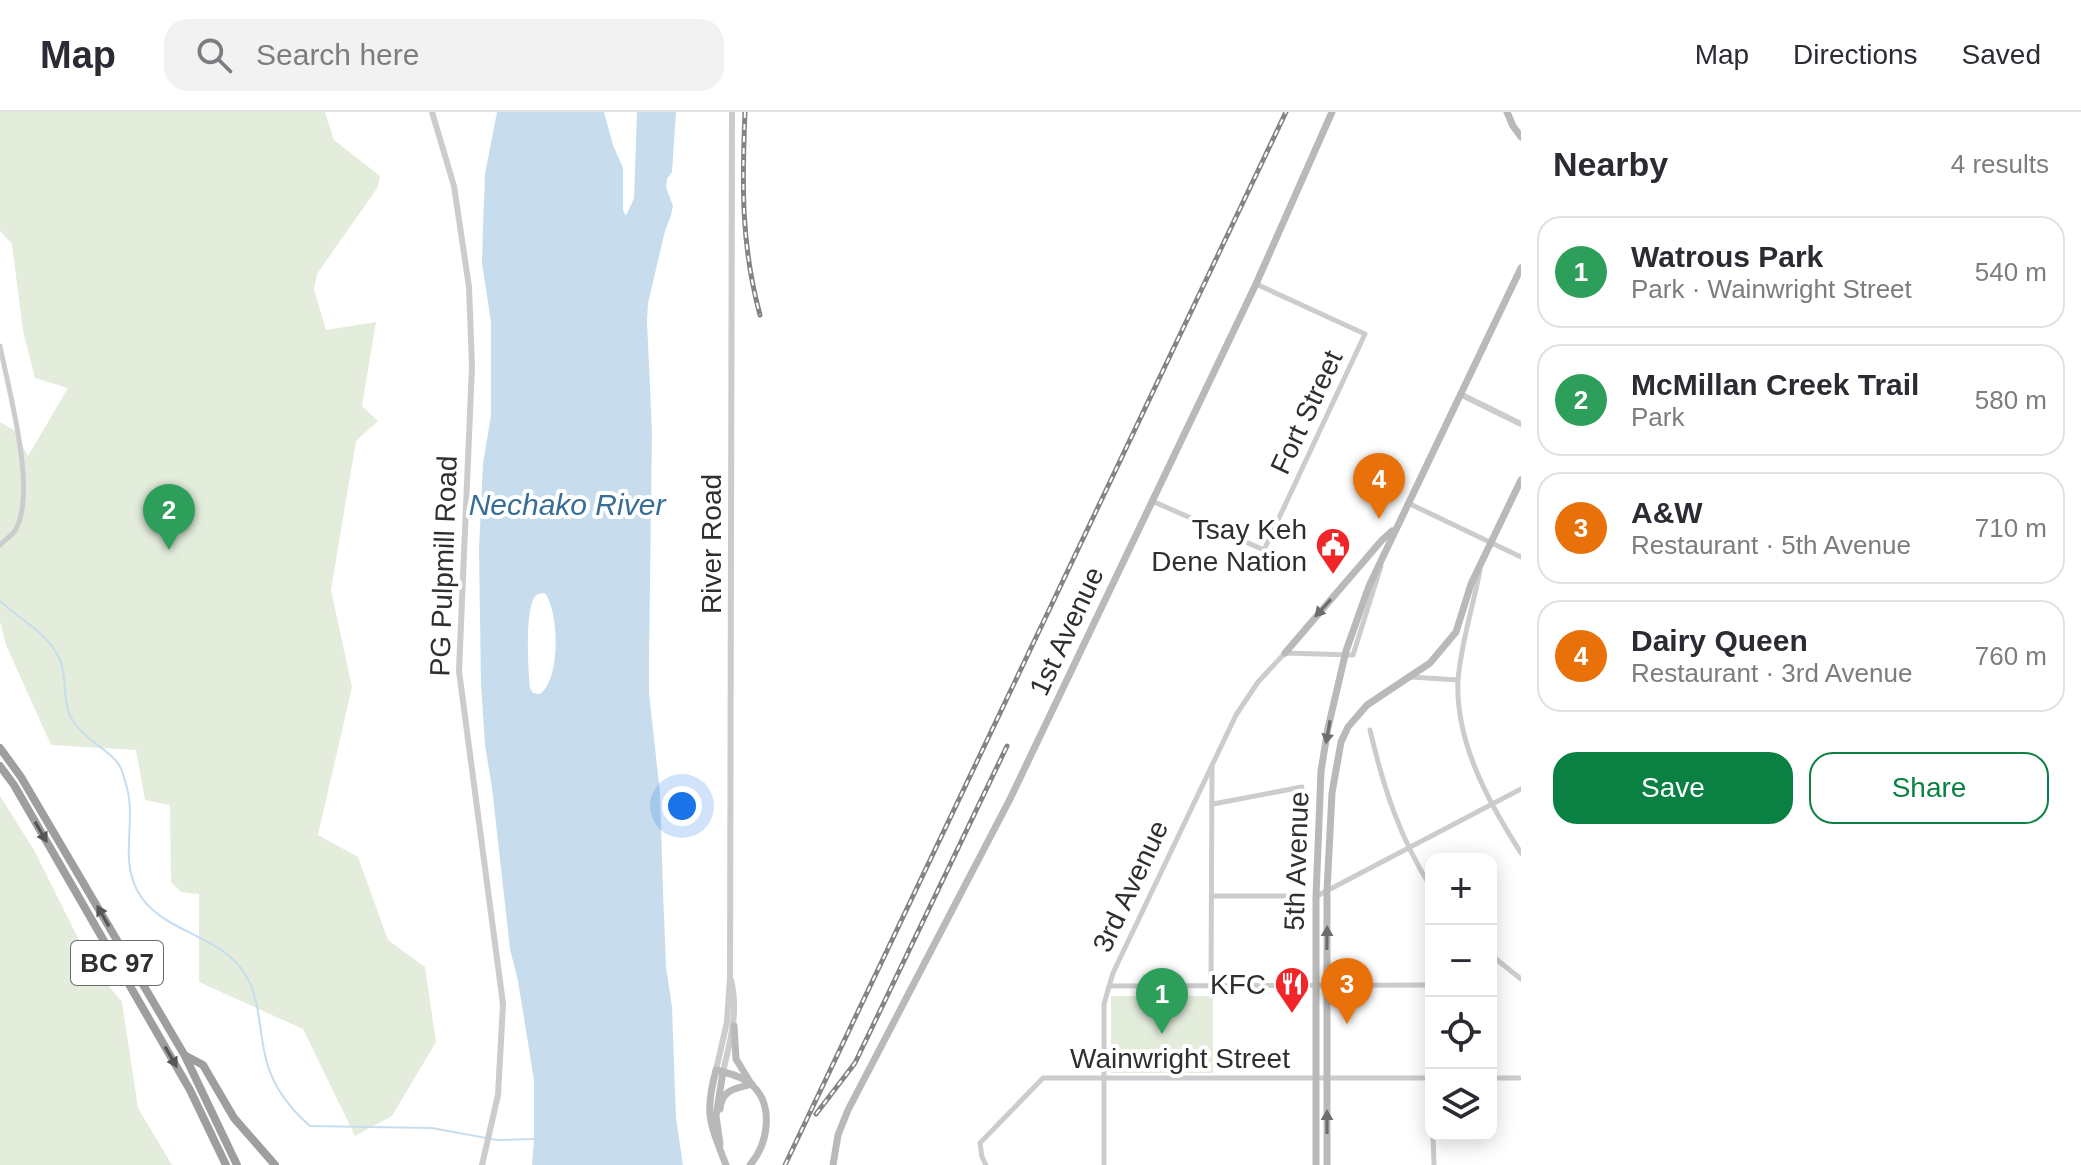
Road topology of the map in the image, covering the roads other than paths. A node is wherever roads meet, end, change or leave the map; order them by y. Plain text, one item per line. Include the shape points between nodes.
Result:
1 (432, 112) edge
2 (732, 112) edge
3 (1332, 112) edge
4 (1507, 112) edge
5 (1521, 137) edge
6 (1521, 268) edge
7 (1518, 280) edge
8 (1256, 284) junction
9 (0, 346) edge
10 (1460, 394) junction
11 (1521, 424) edge
12 (1521, 480) edge
13 (1152, 501) junction
14 (1407, 503) junction
15 (1394, 530) junction
16 (1491, 543) junction
17 (0, 545) edge
18 (1521, 557) edge
19 (1480, 565) junction
20 (1285, 653) junction
21 (1345, 656) junction
22 (1412, 677) junction
23 (1458, 680) junction
24 (1370, 730) dead end
25 (0, 748) edge
26 (1212, 763) junction
27 (0, 766) edge
28 (1302, 787) dead end
29 (1521, 789) edge
30 (1213, 804) junction
31 (1490, 805) junction
32 (1410, 847) junction
33 (1521, 853) edge
34 (1425, 876) edge
35 (1327, 891) junction
36 (1213, 896) junction
37 (1291, 896) dead end
38 (1316, 897) junction
39 (1497, 960) edge
40 (730, 977) junction
41 (1521, 979) edge
42 (1425, 985) edge
43 (1109, 986) junction
44 (1211, 986) junction
45 (1316, 986) junction
46 (1326, 986) junction
47 (734, 1026) junction
48 (185, 1056) junction
49 (719, 1071) junction
50 (1104, 1077) junction
51 (1316, 1078) junction
52 (1326, 1078) junction
53 (1425, 1078) edge
54 (1497, 1078) edge
55 (1521, 1078) edge
56 (752, 1084) junction
57 (718, 1131) junction
58 (1433, 1141) edge
59 (722, 1155) junction
60 (226, 1165) edge
61 (237, 1165) edge
62 (275, 1165) edge
63 (482, 1165) edge
64 (726, 1165) edge
65 (750, 1165) edge
66 (833, 1165) edge
67 (986, 1165) edge
68 (1104, 1165) edge
69 (1316, 1165) edge
70 (1327, 1165) edge
71 (1434, 1165) edge

1 - 63 street, PG Pulpmill Road via 454,186 469,287 472,366 459,671 503,1004 502,1060
2 - 40 street, River Road
3 - 8 main road, 1st Avenue
4 - 5 main road
6 - 7 main road
7 - 10 main road
8 - 13 main road, 1st Avenue
8 - 13 street, Fort Street via 1365,334 1264,550
9 - 17 street via 23,466 22,509 14,532
10 - 11 street
10 - 14 main road
12 - 16 main road
13 - 66 main road, 1st Avenue via 1010,799 848,1110
14 - 15 main road
14 - 16 street
15 -> 20 main road
15 - 21 main road, 5th Avenue
16 - 18 street
16 - 19 main road
19 - 22 main road via 1456,632
19 - 23 street
20 - 21 street
20 - 26 street, 3rd Avenue via 1246,699
21 -> 38 main road, 5th Avenue via 1321,771
22 - 23 street
22 - 35 main road, 5th Avenue via 1367,705 1341,742 1332,793
23 - 31 street via 1465,736
24 - 32 street via 1381,777
48 -> 25 highway, BC 97
26 - 30 street
26 - 43 street, 3rd Avenue
27 -> 60 highway, BC 97 via 190,1090
28 - 30 street
29 - 31 street
30 - 36 street
31 - 32 street
31 - 33 street
32 - 34 street
32 - 35 street
35 - 38 street
46 -> 35 main road, 5th Avenue
36 - 37 street
36 - 44 street
38 - 45 main road, 5th Avenue
39 - 41 street
40 - 47 street, River Road
40 - 49 street, River Road
42 - 46 street
43 - 44 street
43 - 50 street, 3rd Avenue via 1104,1004
44 - 45 street
45 - 46 street
45 - 51 main road, 5th Avenue
46 - 52 main road, 5th Avenue
47 - 49 street, River Road
47 - 56 main road via 736,1059
48 - 61 highway, BC 97
48 - 62 highway via 203,1065 234,1118
49 - 56 main road
49 - 57 main road, River Road
49 - 59 main road, River Road via 710,1092 709,1116
50 - 51 street, Wainwright Street
50 - 67 street, Wainwright Street via 1043,1078 980,1143
50 - 68 street, 3rd Avenue
51 - 52 street, Wainwright Street
51 - 69 main road, 5th Avenue
52 - 53 street, Wainwright Street
70 -> 52 main road, 5th Avenue
54 - 55 street
56 - 57 main road via 723,1095
56 - 65 main road via 767,1119 761,1149
57 - 59 main road, River Road
58 - 71 street
59 - 64 main road, River Road

